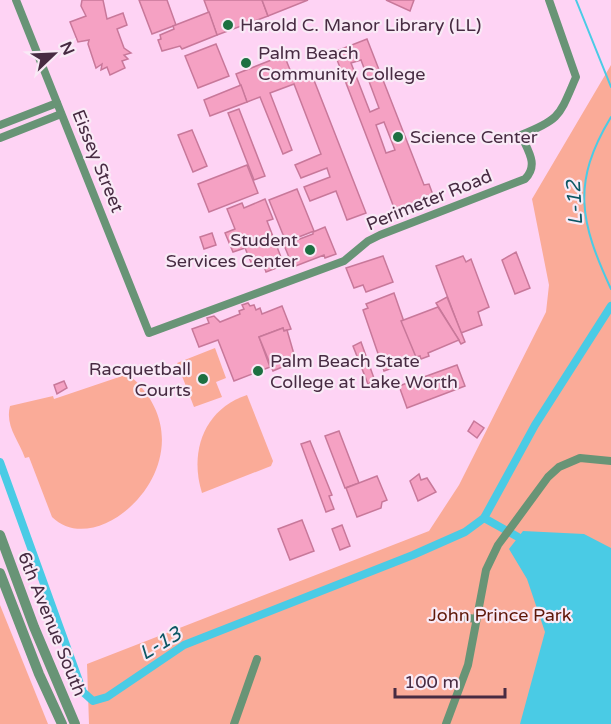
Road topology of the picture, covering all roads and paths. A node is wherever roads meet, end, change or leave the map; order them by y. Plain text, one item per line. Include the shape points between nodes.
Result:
1 (16, 0) edge
2 (549, 0) edge
3 (57, 103) junction
4 (61, 114) junction
5 (0, 125) edge
6 (0, 138) edge
7 (149, 333) joint
8 (611, 461) edge
9 (0, 535) edge
10 (0, 573) edge
11 (462, 617) dead end
12 (476, 619) junction
13 (257, 659) dead end
14 (62, 724) edge
15 (75, 724) edge
16 (234, 724) edge
17 (446, 724) edge

1 - 3 street, Eissey Street
2 - 7 street, Perimeter Road via 576,77 560,114 552,122 521,135 533,164 525,179 380,235 344,261
3 - 4 street, Eissey Street
3 - 5 street
4 - 6 street
4 - 7 street, Eissey Street
8 - 12 street via 580,458 548,477 498,545 486,570
9 - 15 street, 6th Avenue South
10 - 14 street, 6th Avenue South
11 - 12 street
12 - 17 street via 468,665
13 - 16 street

